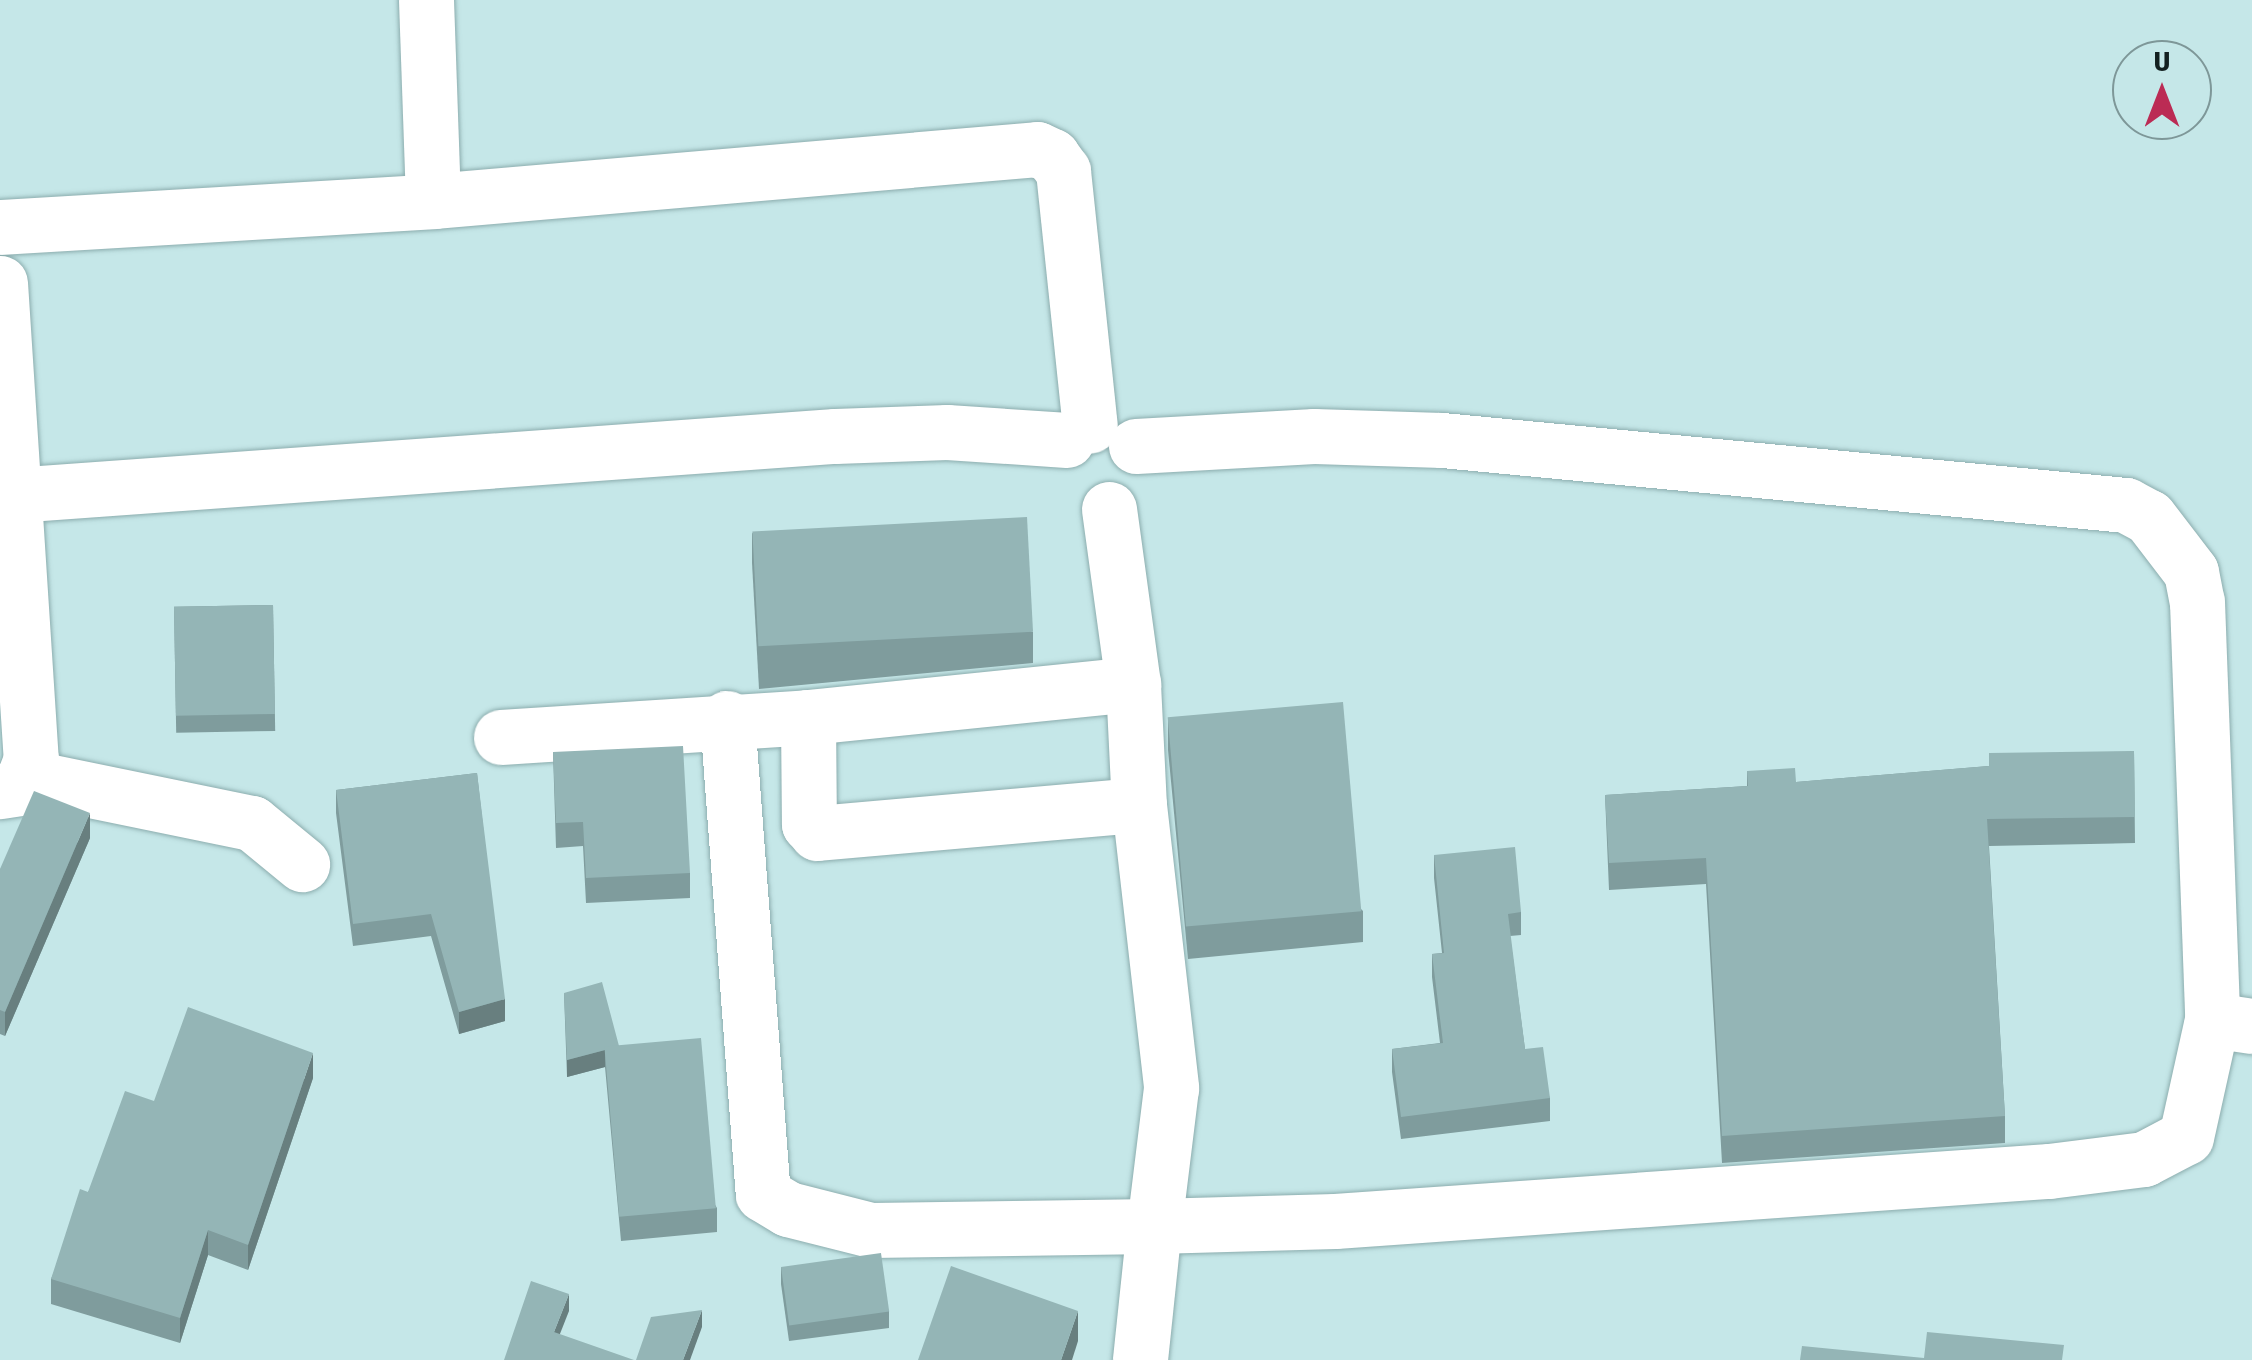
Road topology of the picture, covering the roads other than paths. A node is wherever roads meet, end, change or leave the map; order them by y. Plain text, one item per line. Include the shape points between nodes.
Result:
1 (426, 0) edge
2 (433, 202) junction
3 (0, 227) edge
4 (0, 283) edge
5 (1098, 437) junction
6 (13, 495) junction
7 (1109, 509) junction
8 (1133, 684) junction
9 (808, 717) junction
10 (728, 718) junction
11 (501, 737) dead end
12 (14, 784) edge
13 (1139, 805) junction
14 (302, 864) dead end
15 (2229, 1023) edge
16 (1154, 1226) junction
17 (1140, 1360) edge

1 - 2 street
2 - 3 street
2 - 5 street via 1037,149 1063,171
4 - 6 street
5 - 6 street via 853,435
5 - 7 street via 1142,471 1132,495
5 - 7 street via 1057,464 1062,490 1083,506
5 - 15 street via 1442,440 2126,505 2149,518 2179,554 2198,602
6 - 12 street
7 - 8 street
8 - 9 street
8 - 13 street
9 - 10 street
9 - 13 street via 809,824 817,832
10 - 11 street
10 - 16 street via 763,1194 788,1209 862,1230
12 - 14 street via 252,822
13 - 16 street via 1172,1088
15 - 16 street via 2186,1137 2144,1159 1335,1221
16 - 17 street

